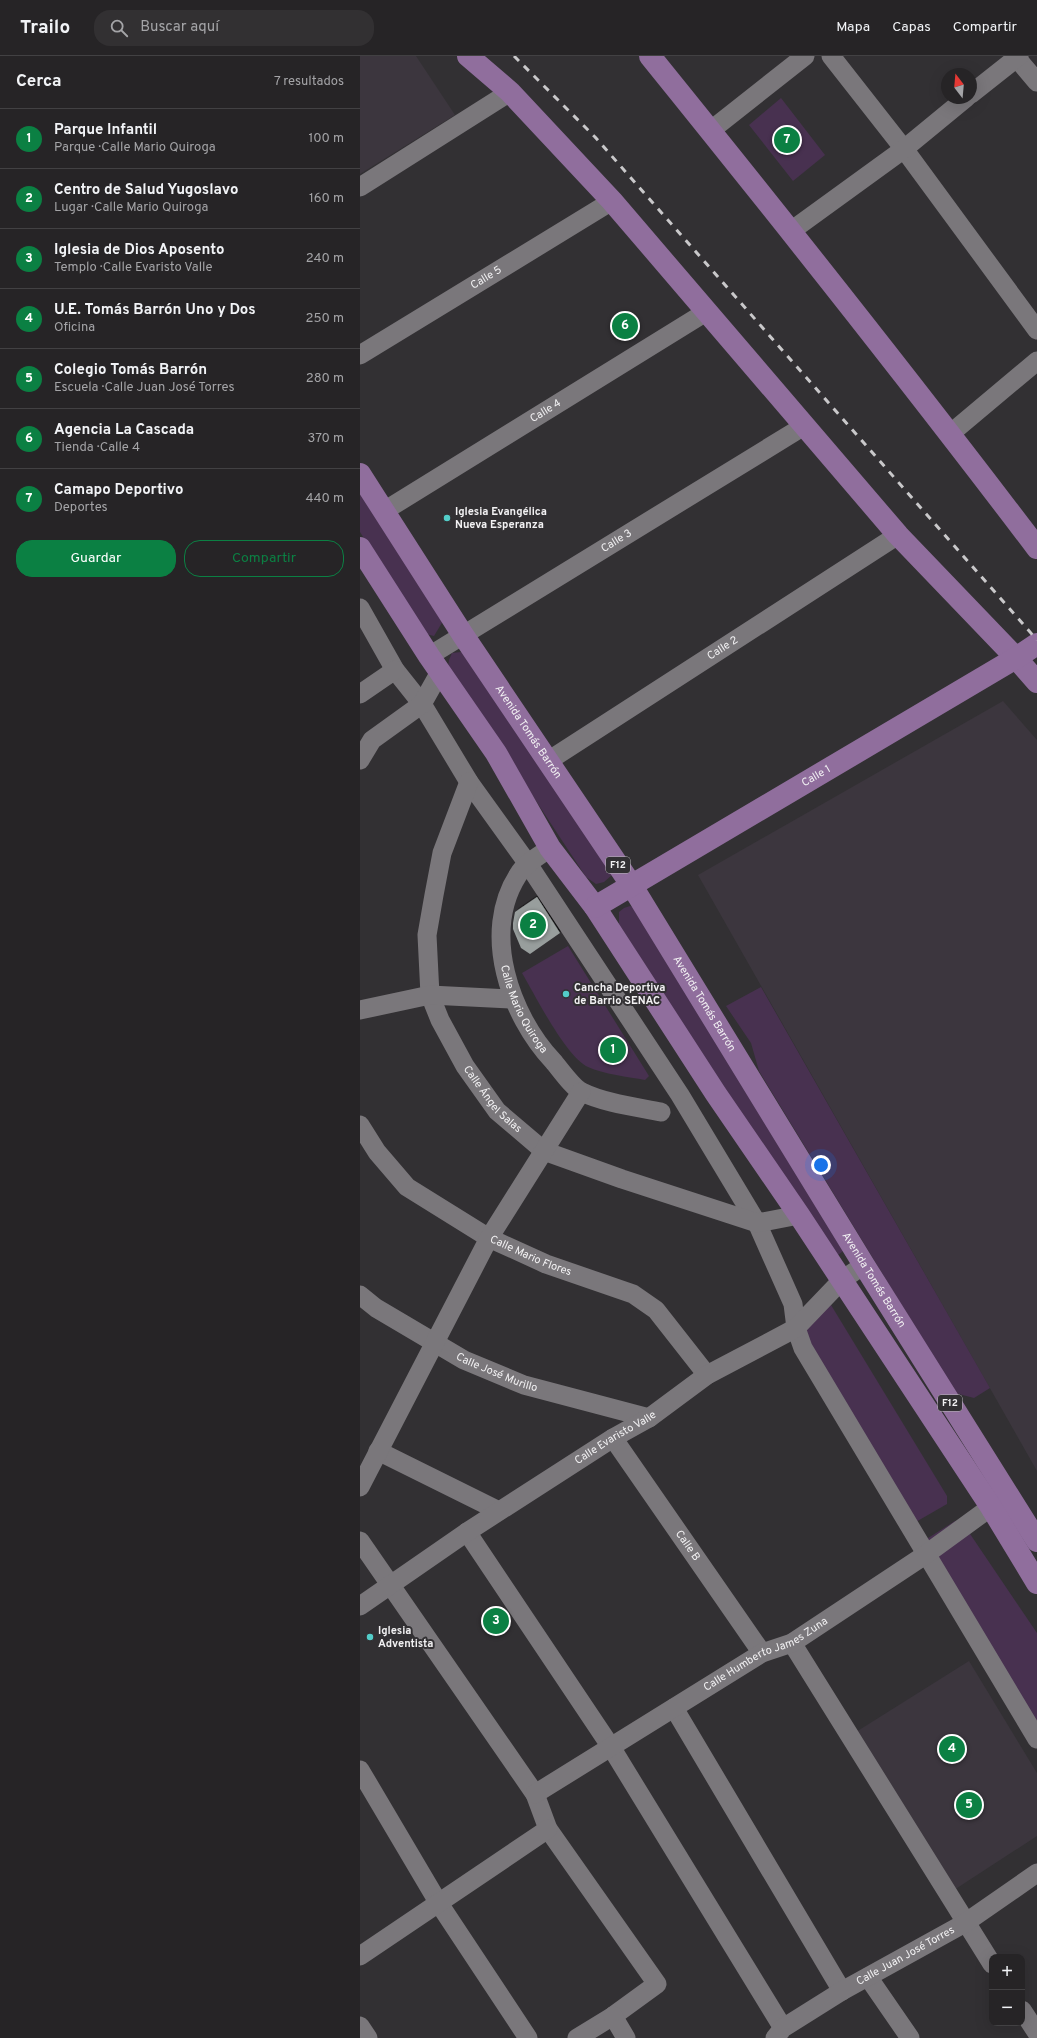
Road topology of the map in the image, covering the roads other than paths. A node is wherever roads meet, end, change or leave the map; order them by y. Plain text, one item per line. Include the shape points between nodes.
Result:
1 (468, 56) edge
2 (650, 56) edge
3 (805, 56) edge
4 (831, 56) edge
5 (1017, 57) edge
6 (1037, 82) edge
7 (977, 89) edge
8 (510, 92) junction
9 (959, 104) edge
10 (710, 131) junction
11 (904, 149) junction
12 (360, 187) edge
13 (612, 201) junction
14 (791, 231) junction
15 (706, 312) junction
16 (1037, 330) edge
17 (360, 354) edge
18 (1037, 361) edge
19 (804, 426) junction
20 (950, 434) junction
21 (360, 474) edge
22 (384, 511) junction
23 (898, 536) junction
24 (360, 548) edge
25 (1037, 548) edge
26 (360, 608) edge
27 (463, 635) junction
28 (1037, 644) edge
29 (1016, 658) junction
30 (434, 664) junction
31 (395, 670) junction
32 (1037, 682) edge
33 (360, 694) edge
34 (422, 704) junction
35 (360, 760) edge
36 (548, 761) junction
37 (469, 782) junction
38 (550, 848) junction
39 (528, 864) junction
40 (632, 886) junction
41 (595, 907) junction
42 (430, 995) junction
43 (512, 999) junction
44 (360, 1010) edge
45 (580, 1092) junction
46 (661, 1112) dead end
47 (360, 1125) edge
48 (544, 1151) junction
49 (799, 1216) junction
50 (757, 1223) junction
51 (489, 1238) junction
52 (864, 1264) junction
53 (842, 1280) junction
54 (360, 1295) edge
55 (796, 1328) junction
56 (434, 1342) junction
57 (707, 1375) junction
58 (649, 1418) junction
59 (613, 1438) junction
60 (378, 1451) junction
61 (360, 1487) edge
62 (991, 1507) junction
63 (499, 1511) junction
64 (467, 1532) junction
65 (360, 1541) edge
66 (1037, 1541) edge
67 (925, 1555) junction
68 (391, 1583) junction
69 (1037, 1583) edge
70 (360, 1606) edge
71 (792, 1643) junction
72 (762, 1653) junction
73 (674, 1708) junction
74 (1037, 1739) edge
75 (611, 1747) junction
76 (360, 1770) edge
77 (535, 1794) junction
78 (548, 1829) junction
79 (1037, 1873) edge
80 (438, 1902) junction
81 (965, 1923) junction
82 (360, 1956) edge
83 (989, 1959) edge
84 (868, 1977) junction
85 (842, 1991) junction
86 (1025, 2015) edge
87 (613, 2016) junction
88 (360, 2026) edge
89 (779, 2033) edge
90 (1037, 2033) edge
91 (368, 2038) edge
92 (528, 2038) edge
93 (577, 2038) edge
94 (626, 2038) edge
95 (910, 2038) edge

1 - 8 main road
2 - 10 main road
3 - 10 street
4 - 11 street
5 - 6 street
5 - 7 street
8 - 12 street
8 - 13 main road
9 - 11 street
10 - 14 main road
11 - 14 street
11 - 16 street
13 - 15 main road
13 - 17 street, Calle 5
14 - 20 main road
15 - 19 main road
15 - 22 street, Calle 4
18 - 20 street
19 - 23 main road
19 - 27 street, Calle 3
20 - 25 main road
21 - 22 main road, Avenida Tomás Barrón / F12
22 - 27 main road, Avenida Tomás Barrón / F12
23 - 29 main road
23 - 36 street, Calle 2
24 - 30 main road, F12
26 - 31 street
27 - 30 street, Calle 3
27 - 36 main road, Avenida Tomás Barrón / F12
28 - 29 main road, Calle 1
29 - 32 main road
29 - 40 main road, Calle 1
30 - 34 street
30 - 38 main road, F12 via 496,754
31 - 33 street
31 - 34 street
34 - 35 street via 372,740
34 - 37 street
36 - 40 main road, Avenida Tomás Barrón / F12
37 - 39 street
37 - 42 street, Calle Ángel Salas via 442,853 434,895 427,935
38 - 39 street, Calle Mario Quiroga
38 - 41 main road, F12
39 - 43 street, Calle Mario Quiroga via 518,875 504,905 501,950
39 - 50 street via 680,1095
40 - 41 main road, Calle 1
40 - 52 main road, Avenida Tomás Barrón / F12
41 - 49 main road, F12 via 711,1087
42 - 43 street
42 - 44 street
42 - 48 street, Calle Ángel Salas via 440,1020 466,1066 497,1111
43 - 45 street, Calle Mario Quiroga via 523,1022 544,1052
45 - 46 street
45 - 48 street
47 - 51 street, Calle Mario Flores via 377,1152 407,1186
48 - 50 street, Calle Ángel Salas
48 - 51 street
49 - 50 street, Calle Ángel Salas
49 - 53 main road, F12
50 - 55 street via 792,1304
51 - 56 street
51 - 57 street, Calle Mario Flores via 546,1264 634,1294 656,1310
52 - 53 street, Calle Evaristo Valle
52 - 66 main road, Avenida Tomás Barrón / F12
53 - 55 street, Calle Evaristo Valle
53 - 62 main road, F12
54 - 56 street, Calle José Murillo via 376,1308
55 - 57 street, Calle Evaristo Valle
55 - 67 street via 803,1348
56 - 58 street, Calle José Murillo via 464,1360 524,1385
56 - 60 street
57 - 58 street, Calle Evaristo Valle
58 - 59 street, Calle Evaristo Valle
59 - 63 street, Calle Evaristo Valle
59 - 72 street, Calle B
60 - 61 street
60 - 63 street
62 - 67 street, Calle Humberto James Zuna
62 - 69 main road, F12
63 - 64 street, Calle Evaristo Valle
64 - 68 street, Calle Evaristo Valle
64 - 75 street
65 - 68 street
67 - 71 street, Calle Humberto James Zuna
67 - 74 street
68 - 70 street, Calle Evaristo Valle
68 - 77 street
71 - 72 street, Calle Humberto James Zuna
71 - 81 street
72 - 73 street, Calle Humberto James Zuna
73 - 75 street, Calle Humberto James Zuna
73 - 85 street
75 - 77 street, Calle Humberto James Zuna
75 - 89 street
76 - 80 street
77 - 78 street
78 - 80 street
78 - 87 street via 657,1984
79 - 81 street, Calle Juan José Torres
80 - 82 street
80 - 92 street
81 - 83 street
81 - 84 street, Calle Juan José Torres
84 - 85 street, Calle Juan José Torres
84 - 95 street
85 - 89 street, Calle Juan José Torres
86 - 90 street
87 - 93 street
87 - 94 street
88 - 91 street

